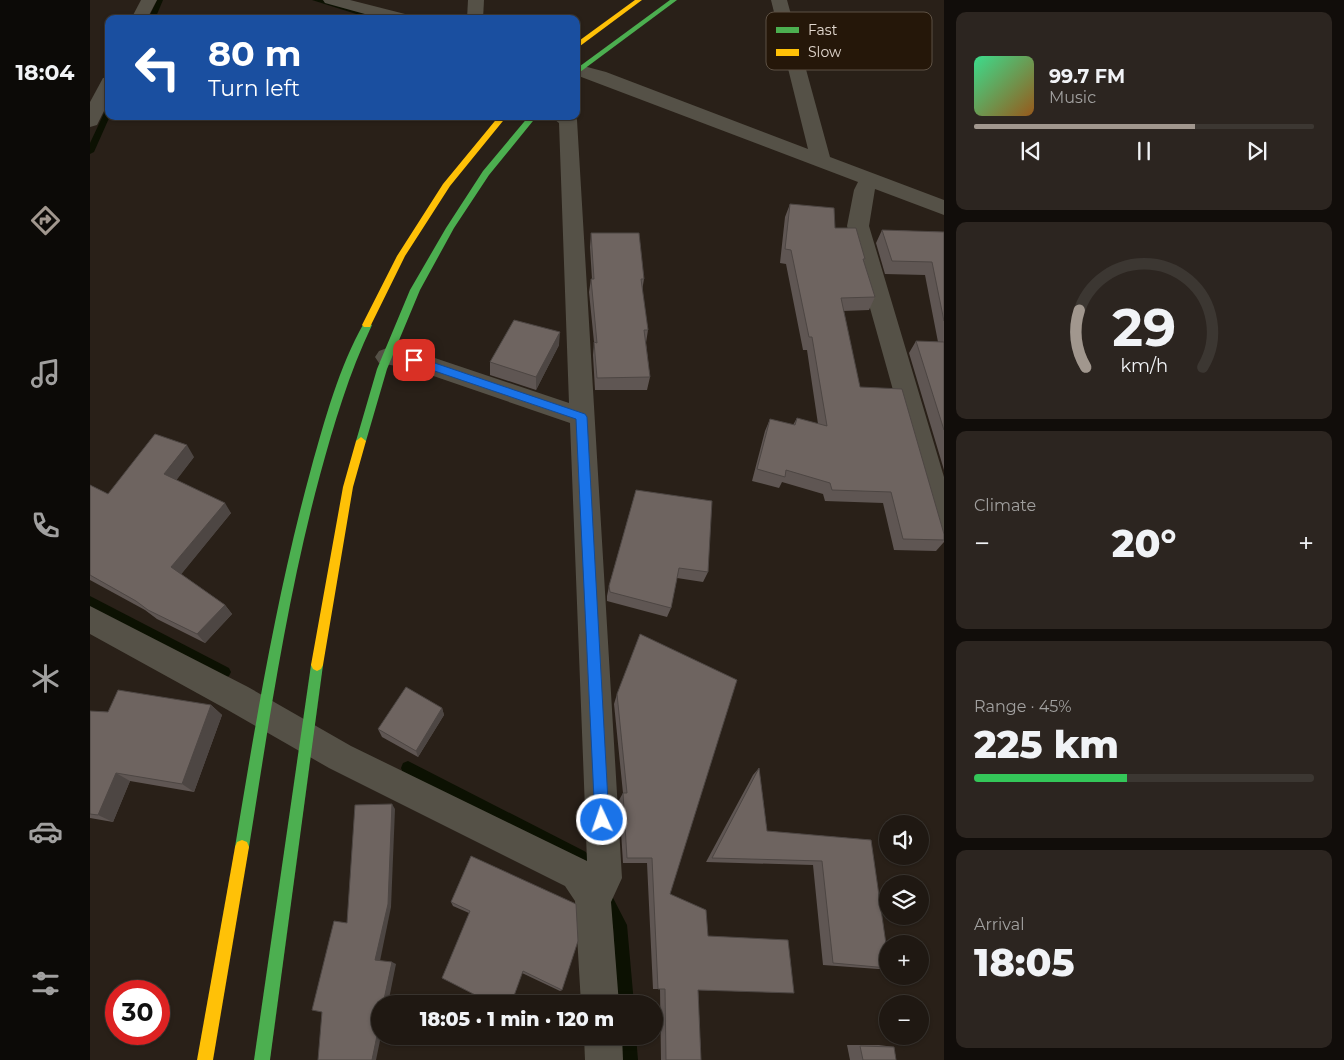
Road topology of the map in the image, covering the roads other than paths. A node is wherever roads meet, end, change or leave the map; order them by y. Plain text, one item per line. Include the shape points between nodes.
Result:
1 (148, 0) edge
2 (331, 0) edge
3 (476, 0) edge
4 (639, 0) edge
5 (674, 0) edge
6 (142, 15) edge
7 (405, 15) edge
8 (475, 15) edge
9 (580, 44) edge
10 (580, 69) edge
11 (797, 70) edge
12 (580, 72) edge
13 (105, 90) edge
14 (499, 120) edge
15 (530, 120) edge
16 (568, 120) edge
17 (90, 121) edge
18 (821, 160) junction
19 (866, 184) junction
20 (944, 208) edge
21 (387, 357) junction
22 (582, 417) junction
23 (944, 522) edge
24 (90, 620) edge
25 (264, 713) junction
26 (308, 738) junction
27 (598, 890) junction
28 (600, 995) edge
29 (603, 1045) edge
30 (205, 1060) edge
31 (262, 1060) edge
32 (604, 1060) edge

1 - 6 street
2 - 7 street
3 - 8 street
4 - 9 street
5 - 10 street
11 - 18 street
12 - 18 street via 600,76
13 - 17 street
14 - 25 street via 474,146 409,241 379,296 346,371 296,542
15 - 21 street via 486,173 450,228 415,290
16 - 22 street
18 - 19 street
19 - 20 street
19 - 23 street via 858,226
21 - 22 street via 414,360
21 - 26 street via 348,487
22 - 27 street
24 - 25 street
25 - 26 street
25 - 30 street
26 - 27 street via 340,757 577,874 586,885
26 - 31 street
27 - 28 street
29 - 32 street

